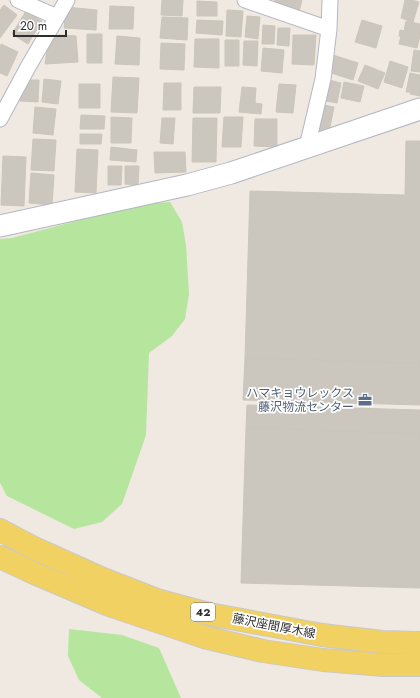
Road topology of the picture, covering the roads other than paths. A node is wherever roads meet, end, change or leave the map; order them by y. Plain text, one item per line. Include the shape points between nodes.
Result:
1 (18, 0) edge
2 (67, 0) edge
3 (245, 0) edge
4 (330, 0) edge
5 (57, 17) junction
6 (329, 29) junction
7 (420, 109) edge
8 (0, 119) edge
9 (307, 147) junction
10 (0, 226) edge
11 (0, 521) edge
12 (0, 530) edge
13 (34, 548) junction
14 (0, 557) edge
15 (420, 643) edge
16 (420, 665) edge

1 - 5 street
2 - 5 street
3 - 6 street
4 - 6 street
5 - 8 street
6 - 9 street via 323,79
7 - 9 street
9 - 10 street via 187,185
11 - 13 street
12 - 13 main road, 藤沢座間厚木線 / 42
13 - 15 main road, 藤沢座間厚木線 / 42 via 158,600 209,614 322,635 382,642
14 - 16 main road, 藤沢座間厚木線 / 42 via 109,605 204,636 263,651 323,660

